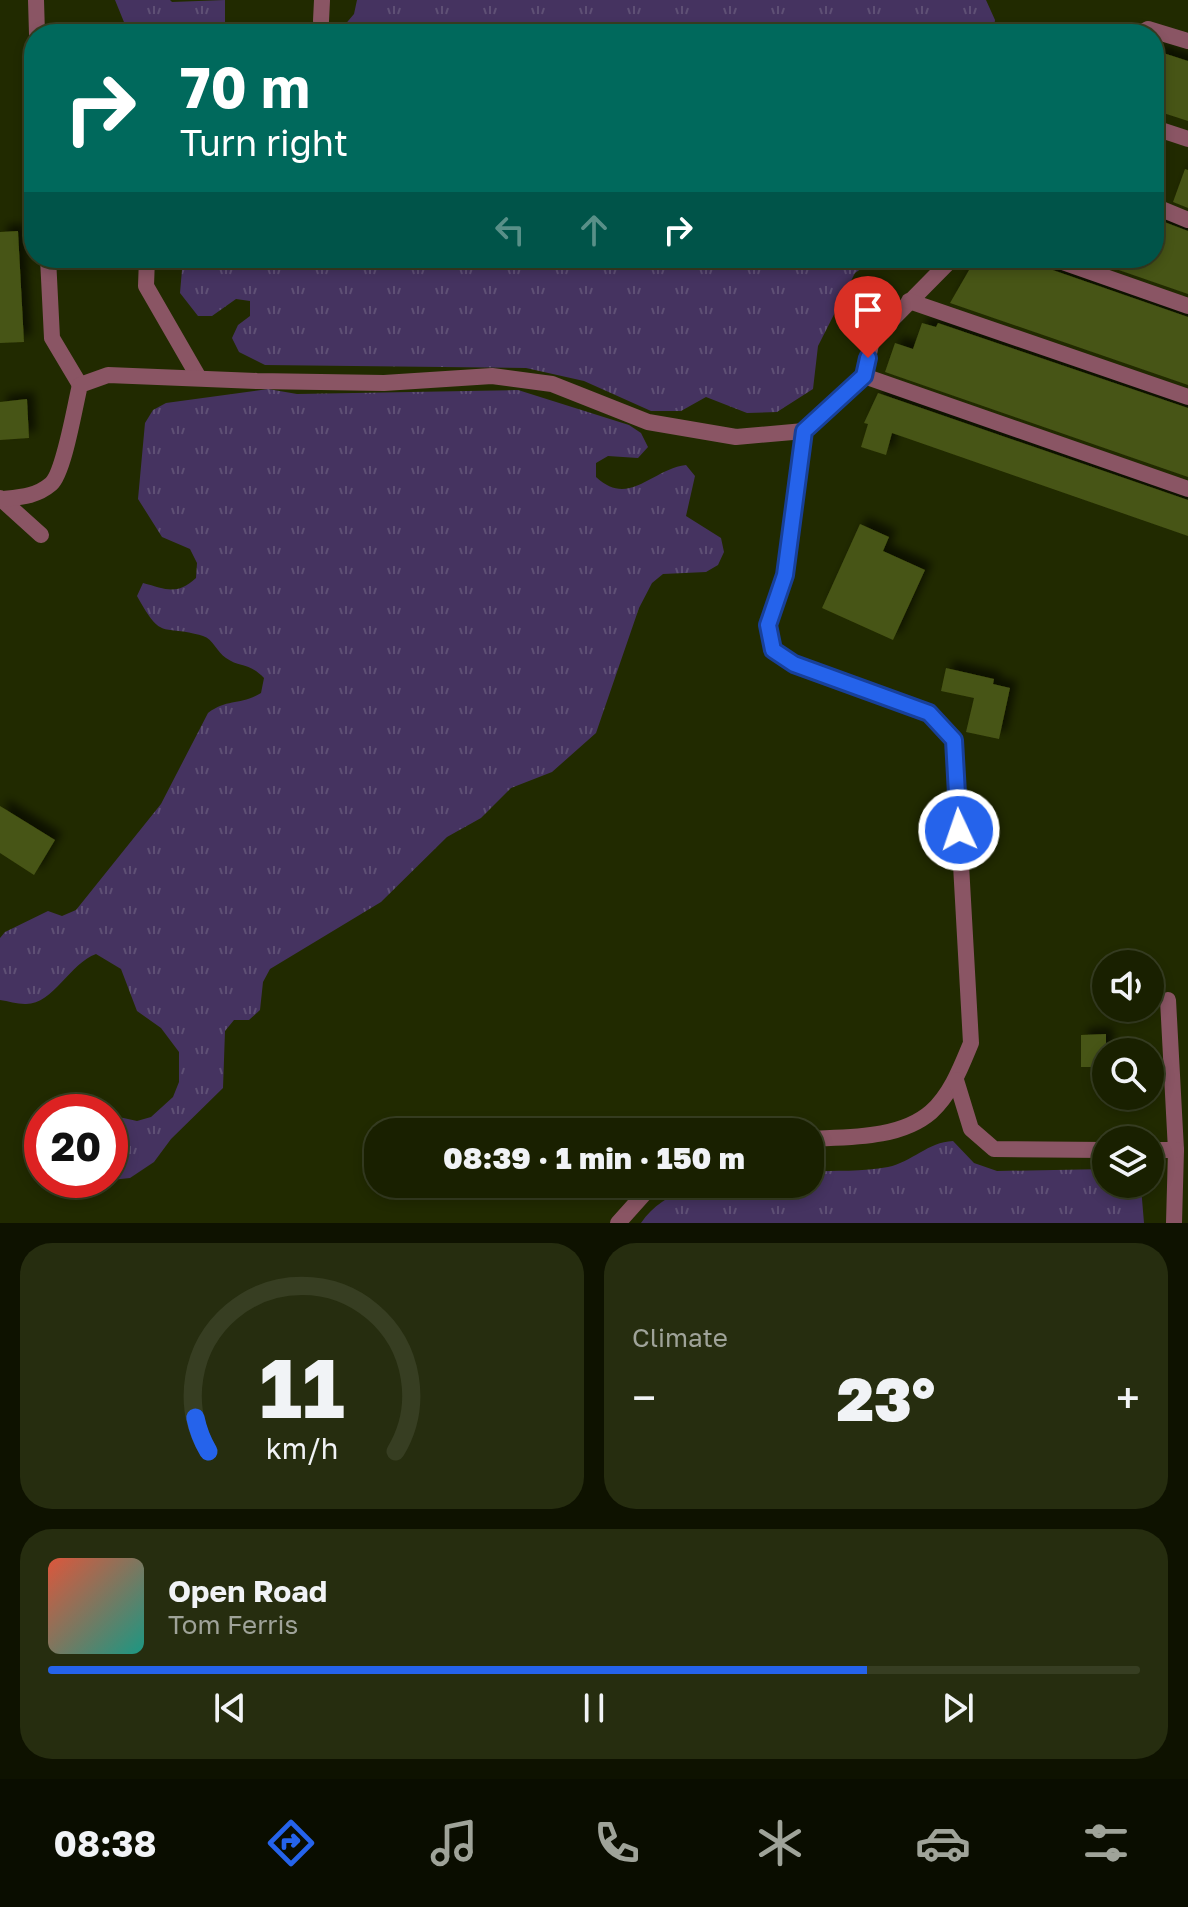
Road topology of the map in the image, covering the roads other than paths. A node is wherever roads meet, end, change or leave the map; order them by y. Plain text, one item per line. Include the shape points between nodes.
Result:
1 (36, 0) edge
2 (322, 0) edge
3 (321, 21) dead end
4 (37, 24) edge
5 (1164, 34) edge
6 (1188, 41) edge
7 (1164, 131) edge
8 (1188, 139) edge
9 (1164, 210) edge
10 (1188, 220) edge
11 (48, 268) edge
12 (147, 268) edge
13 (943, 268) edge
14 (1080, 268) edge
15 (909, 301) junction
16 (1188, 306) edge
17 (864, 376) junction
18 (199, 378) junction
19 (80, 385) junction
20 (1188, 397) edge
21 (804, 431) junction
22 (1188, 489) edge
23 (2, 498) edge
24 (41, 535) dead end
25 (1168, 1000) dead end
26 (956, 1080) junction
27 (824, 1138) edge
28 (1092, 1150) edge
29 (1164, 1150) edge
30 (1176, 1150) junction
31 (640, 1198) edge
32 (618, 1223) edge
33 (1174, 1223) edge

1 - 4 lane
2 - 3 lane
5 - 6 lane
7 - 8 lane
9 - 10 lane
11 - 19 lane via 52,338
12 - 18 lane via 146,286
13 - 15 lane
14 - 16 lane
15 - 17 lane via 872,340
15 - 20 lane
17 - 21 lane
17 - 22 lane
18 - 19 lane via 108,375
18 - 21 lane via 384,383 492,376 552,384 648,422 736,437
19 - 23 lane via 54,482 32,496
21 - 26 lane via 785,575 768,625 773,650 794,664 929,713 954,740 971,1043
23 - 24 lane
25 - 30 lane
26 - 27 lane via 930,1113 898,1129
26 - 28 lane via 971,1129 994,1149
29 - 30 lane
30 - 33 lane
31 - 32 lane

